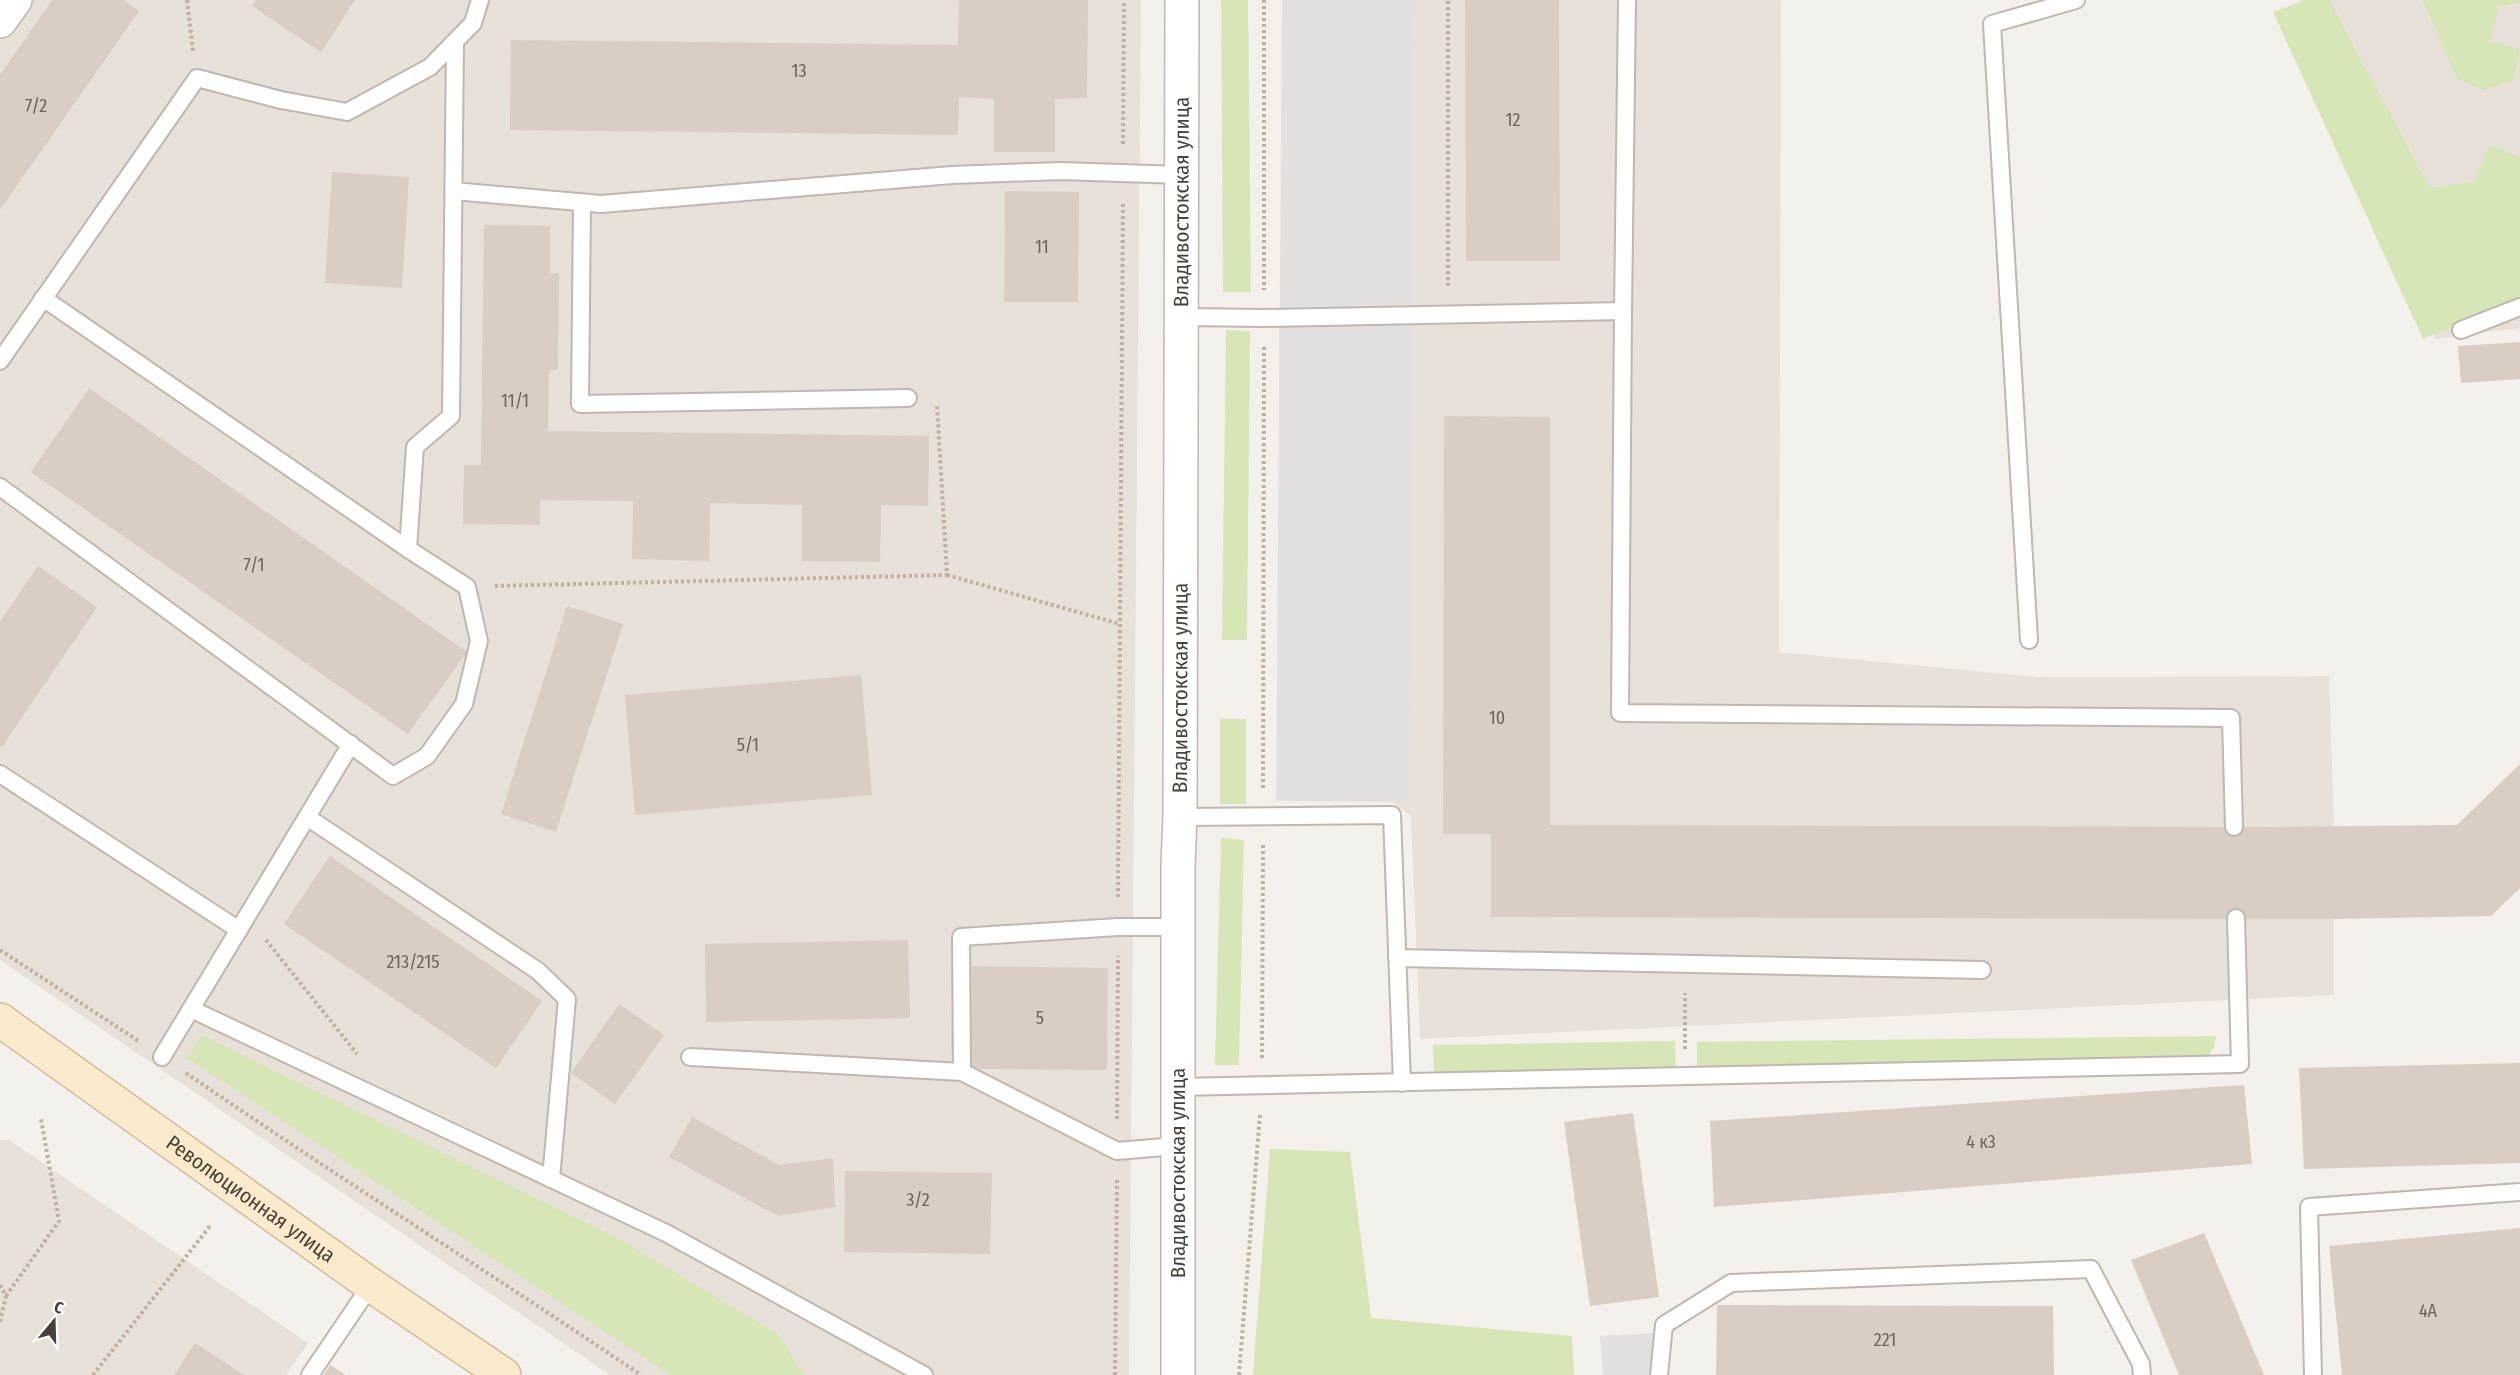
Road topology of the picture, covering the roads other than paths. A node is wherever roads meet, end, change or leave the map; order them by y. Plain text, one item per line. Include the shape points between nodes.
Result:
1 (480, 0) edge
2 (1182, 0) edge
3 (1627, 0) edge
4 (2076, 0) edge
5 (455, 42) junction
6 (1181, 175) junction
7 (454, 191) junction
8 (582, 203) junction
9 (44, 298) junction
10 (2520, 307) edge
11 (1623, 311) junction
12 (1183, 317) junction
13 (2461, 330) dead end
14 (0, 361) edge
15 (908, 398) road end
16 (0, 487) edge
17 (408, 549) junction
18 (2029, 640) dead end
19 (351, 744) junction
20 (0, 774) edge
21 (307, 817) junction
22 (1180, 817) junction
23 (2234, 827) dead end
24 (2236, 918) dead end
25 (243, 923) junction
26 (1179, 927) junction
27 (1397, 958) junction
28 (1982, 970) dead end
29 (191, 1009) junction
30 (0, 1020) edge
31 (162, 1057) road end
32 (690, 1057) dead end
33 (962, 1072) junction
34 (1402, 1083) junction
35 (1179, 1087) junction
36 (1176, 1146) junction
37 (551, 1179) junction
38 (2520, 1192) edge
39 (371, 1285) junction
40 (310, 1375) edge
41 (504, 1375) edge
42 (924, 1375) edge
43 (1178, 1375) edge
44 (1659, 1375) edge
45 (2142, 1375) edge
46 (2313, 1375) edge

1 - 5 lane via 473,23
2 - 6 street, Владивостокская улица
3 - 11 lane
4 - 18 lane via 1992,24
5 - 7 lane
5 - 9 lane via 430,67 346,112 197,78
6 - 8 lane via 1060,171 952,175
6 - 12 street, Владивостокская улица
7 - 8 lane
7 - 17 lane via 451,416 415,447
8 - 15 lane via 580,404
9 - 14 lane
9 - 17 lane
10 - 13 lane
11 - 12 lane
11 - 23 lane via 1620,712 2230,718
12 - 22 street, Владивостокская улица
16 - 19 lane
17 - 19 lane via 467,587 479,641 464,704 427,756 393,776
19 - 21 lane
20 - 25 lane
21 - 25 lane
21 - 37 lane via 538,971 567,999
22 - 26 street, Владивостокская улица
22 - 27 lane via 1392,815
24 - 34 lane via 2240,1064
25 - 29 lane
26 - 33 lane via 961,937
26 - 35 street, Владивостокская улица
27 - 28 lane
27 - 34 lane
29 - 31 lane
29 - 37 lane
30 - 39 main road, Революционная улица
32 - 33 lane
33 - 36 lane via 1117,1150
34 - 35 lane
35 - 36 street, Владивостокская улица
36 - 43 street, Владивостокская улица
37 - 42 lane via 666,1233
38 - 46 lane via 2309,1207
39 - 40 lane
39 - 41 main road, Революционная улица
44 - 45 lane via 1664,1325 1731,1283 2091,1269 2141,1364

